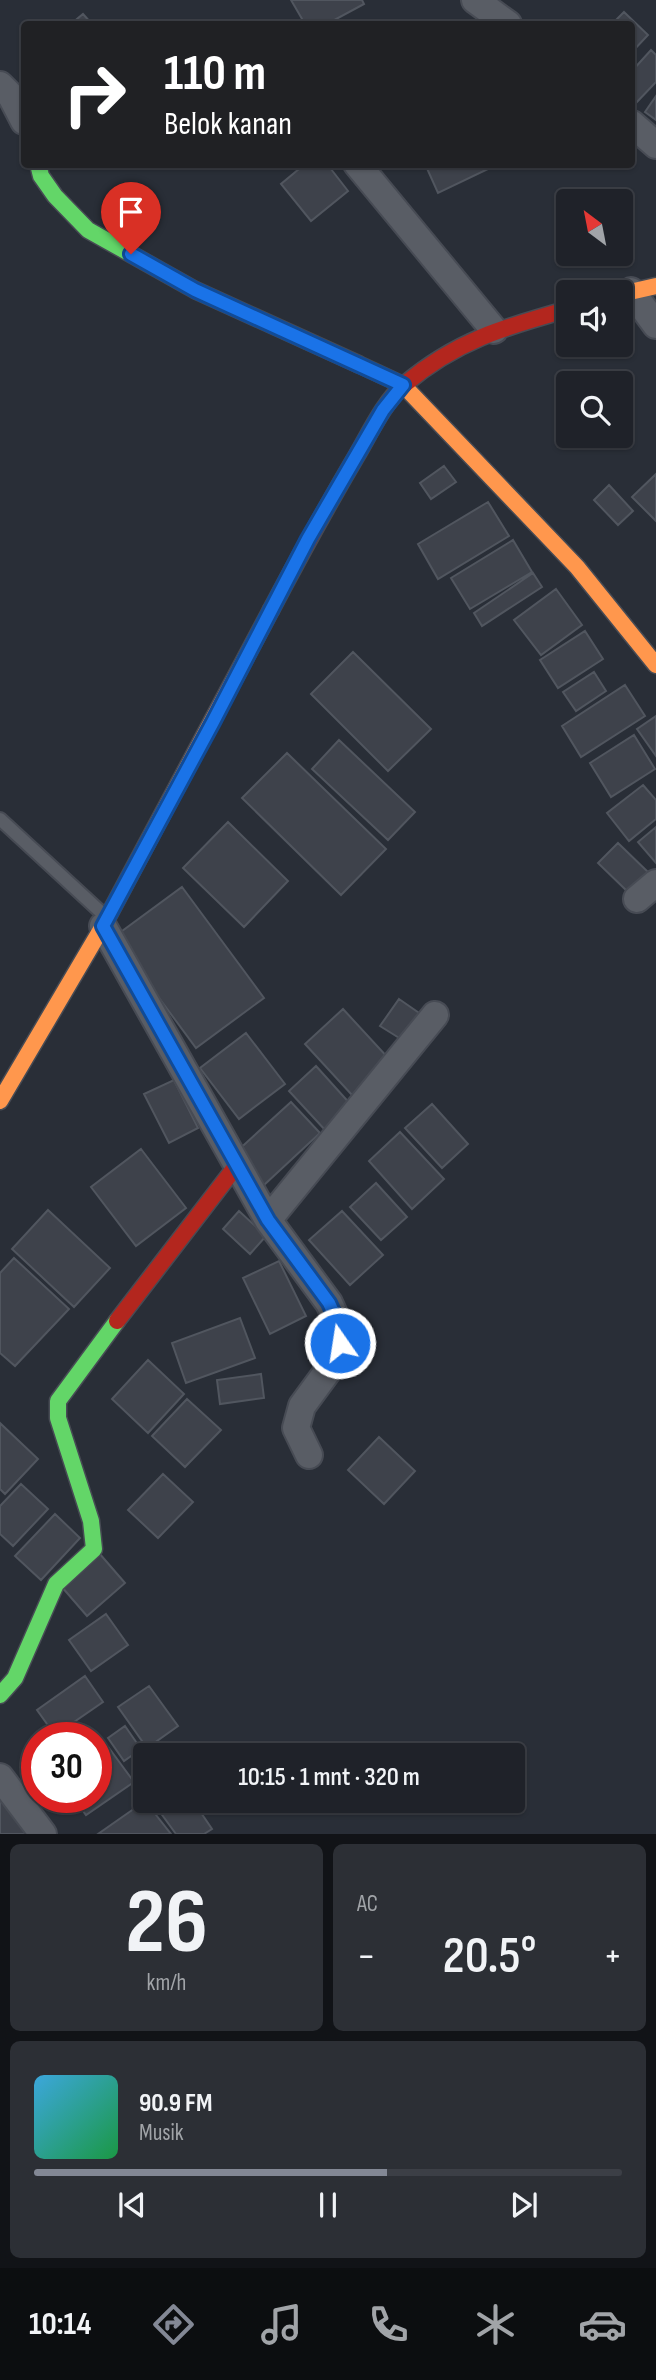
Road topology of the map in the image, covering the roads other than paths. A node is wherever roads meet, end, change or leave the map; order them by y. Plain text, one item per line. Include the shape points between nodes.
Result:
1 (475, 0) edge
2 (504, 21) edge
3 (0, 85) edge
4 (21, 115) edge
5 (635, 127) edge
6 (656, 145) edge
7 (39, 168) edge
8 (360, 168) edge
9 (636, 290) edge
10 (556, 313) edge
11 (656, 325) edge
12 (494, 330) junction
13 (403, 385) junction
14 (656, 665) edge
15 (0, 818) edge
16 (105, 922) junction
17 (435, 1015) dead end
18 (0, 1101) edge
19 (237, 1165) junction
20 (268, 1220) junction
21 (309, 1455) dead end
22 (0, 1695) edge
23 (0, 1777) edge
24 (43, 1834) edge

1 - 2 street
3 - 4 street
5 - 6 street
7 - 13 street via 55,196 88,230 195,290
8 - 12 street
9 - 11 street
10 - 12 street
12 - 13 street via 452,350
13 - 14 street via 577,567
13 - 16 street via 383,410 308,539
15 - 16 lane
16 - 18 street
16 - 19 street
17 - 20 street
19 - 20 street
19 - 22 street via 58,1401 58,1418 91,1521 94,1549 56,1584 15,1678
20 - 21 street via 329,1303 339,1325 338,1357 302,1406 296,1428
23 - 24 street

